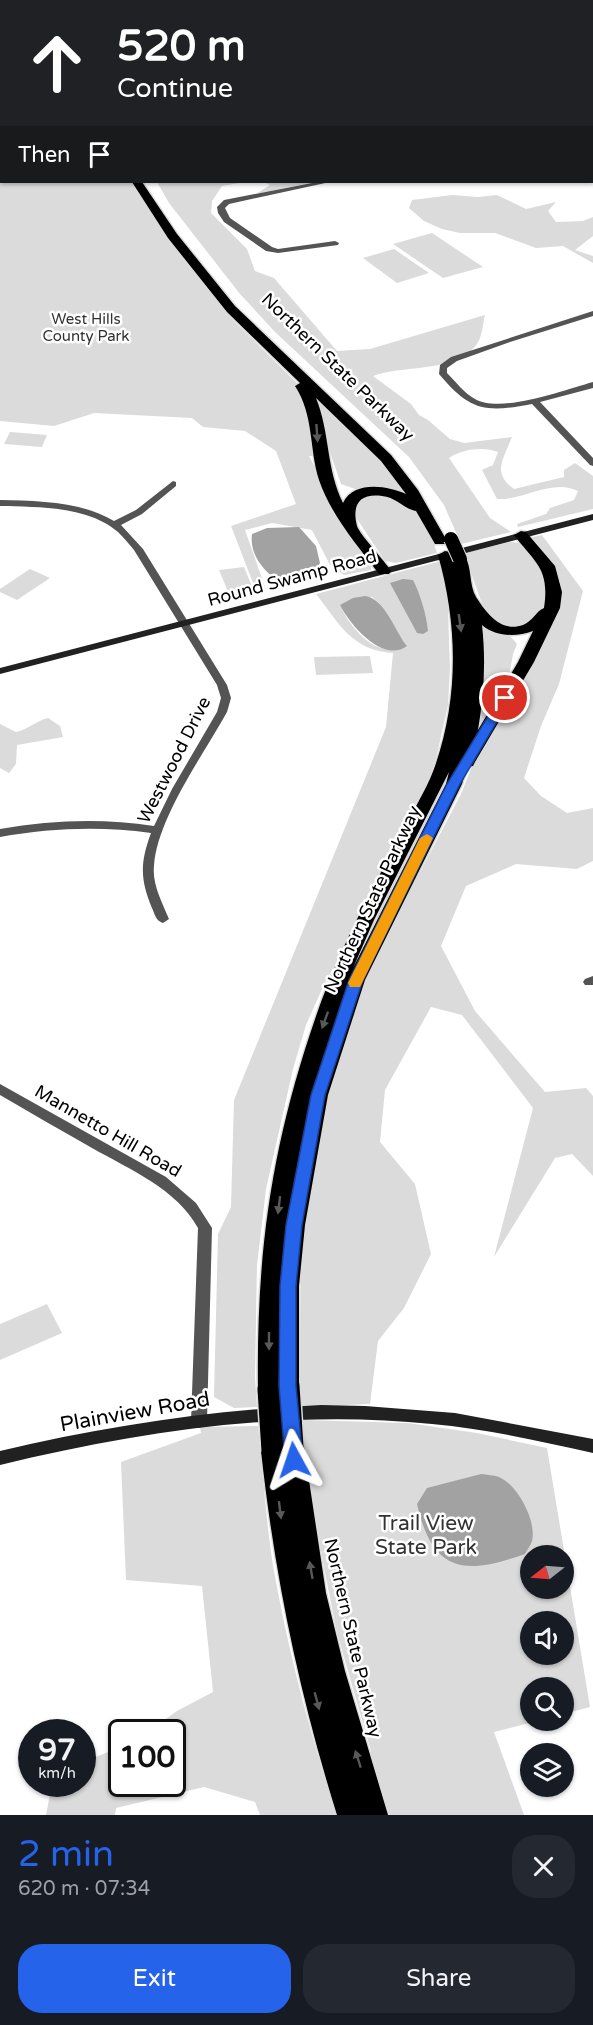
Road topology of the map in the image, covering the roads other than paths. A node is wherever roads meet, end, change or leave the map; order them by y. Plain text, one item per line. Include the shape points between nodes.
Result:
1 (138, 183) edge
2 (149, 183) edge
3 (321, 183) edge
4 (335, 243) dead end
5 (593, 313) edge
6 (269, 348) junction
7 (593, 385) edge
8 (533, 400) junction
9 (593, 463) edge
10 (322, 466) junction
11 (173, 484) dead end
12 (369, 491) junction
13 (0, 503) edge
14 (593, 517) edge
15 (114, 525) junction
16 (353, 526) junction
17 (521, 535) junction
18 (442, 537) junction
19 (454, 562) junction
20 (384, 571) junction
21 (469, 590) junction
22 (185, 624) junction
23 (0, 671) edge
24 (454, 784) junction
25 (156, 830) junction
26 (0, 833) edge
27 (163, 919) dead end
28 (0, 1089) edge
29 (278, 1388) junction
30 (199, 1421) junction
31 (593, 1446) edge
32 (282, 1449) junction
33 (0, 1458) edge
34 (351, 1815) edge
35 (375, 1815) edge

1 - 6 highway, Northern State Parkway via 192,263
2 - 18 highway, Northern State Parkway via 204,265 255,321 397,456 435,508
3 - 4 street via 227,202 222,213 269,249
5 - 8 street via 454,359 443,367 442,374 472,402 486,407
6 -> 10 highway via 314,404
6 - 18 highway, Northern State Parkway via 386,458
7 - 8 street
8 - 9 street
10 - 12 highway via 338,486 355,492
10 - 16 highway via 332,495
11 - 15 street via 139,512
12 - 16 highway via 349,503 347,511
12 - 18 highway via 388,491 406,497
13 - 15 street via 76,511
14 - 17 street, Round Swamp Road
15 - 22 street via 138,549
16 - 20 highway
17 - 20 street, Round Swamp Road
17 - 21 highway via 548,580 548,607 540,622 518,631 494,627 484,619
17 - 24 highway via 548,566 554,592 552,608 526,662
18 - 19 highway, Northern State Parkway, bridge
19 - 21 highway, Northern State Parkway
19 -> 29 highway, Northern State Parkway via 462,632 462,676 442,770 348,956 315,1047 286,1147 269,1282
20 - 22 street, Round Swamp Road
21 - 24 highway, Northern State Parkway via 477,651 476,693
22 - 23 street, Round Swamp Road
22 - 25 street, Westwood Drive via 226,698 222,712
24 - 29 highway, Northern State Parkway via 356,980 318,1095 292,1235
25 - 26 street via 76,822
25 - 27 street, Westwood Drive via 148,866 152,895
28 - 30 street, Mannetto Hill Road via 160,1181 197,1211 205,1228
29 - 32 highway, Northern State Parkway, bridge
30 - 31 street, Plainview Road via 327,1412 423,1416 532,1432
30 - 33 street, Plainview Road via 153,1426
32 -> 34 highway, Northern State Parkway via 283,1538 298,1621 327,1741
35 -> 32 highway, Northern State Parkway via 336,1683

